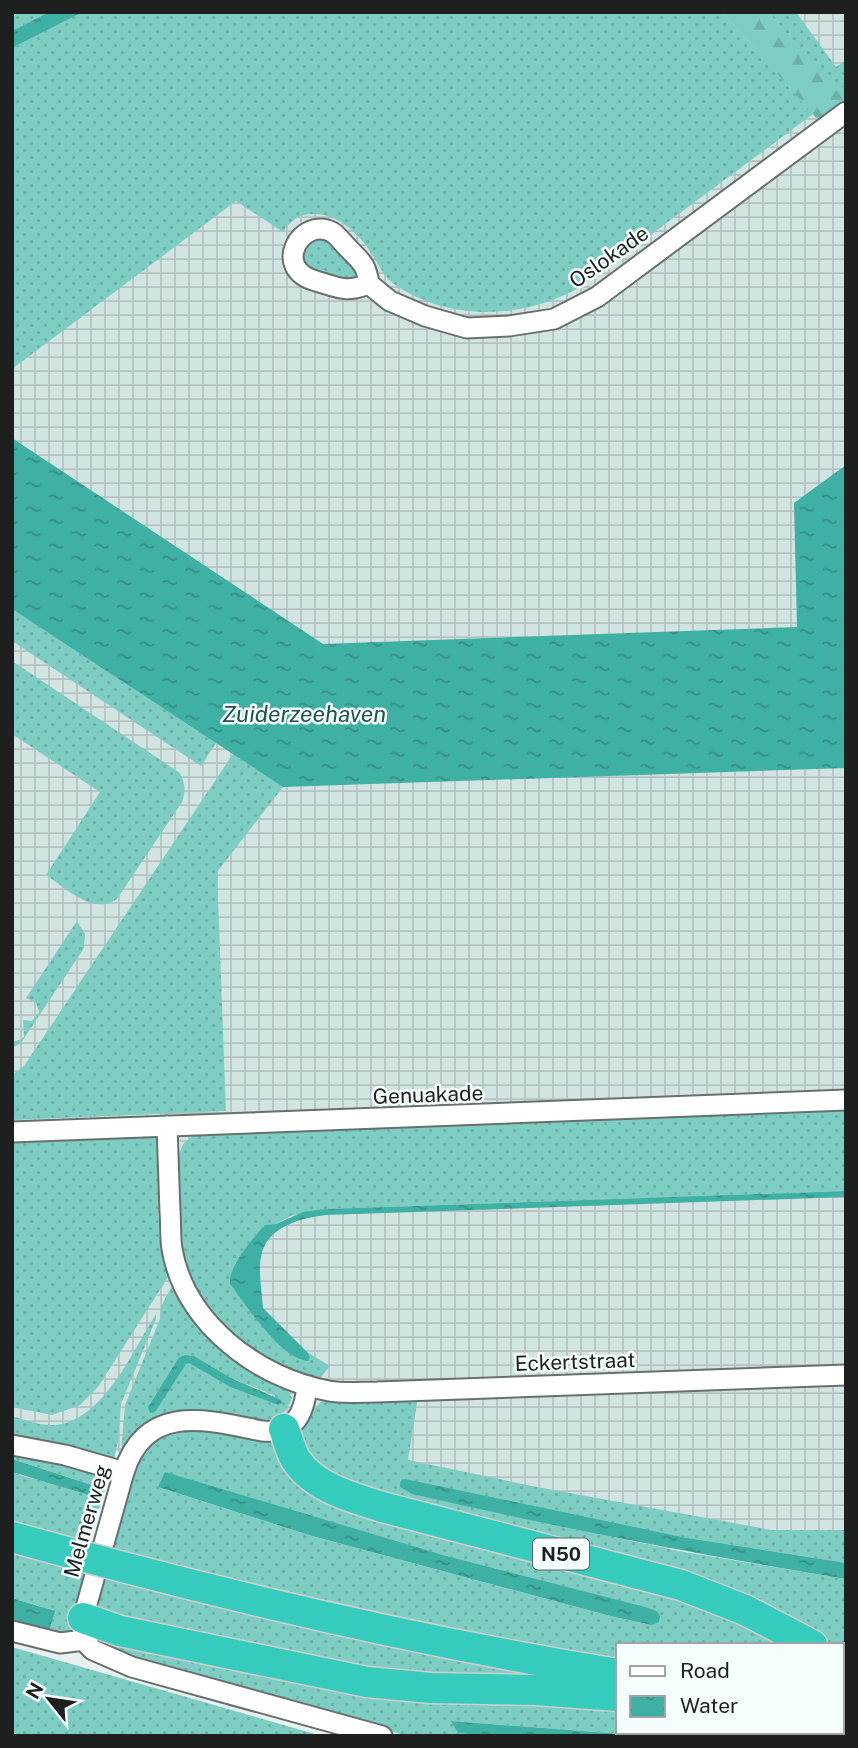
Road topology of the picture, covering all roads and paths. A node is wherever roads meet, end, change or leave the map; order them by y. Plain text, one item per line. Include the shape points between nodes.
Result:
1 (846, 112) edge
2 (369, 284) dead end
3 (846, 1100) edge
4 (167, 1126) junction
5 (12, 1132) edge
6 (846, 1375) edge
7 (307, 1385) junction
8 (284, 1429) junction
9 (12, 1445) edge
10 (124, 1472) junction
11 (12, 1537) edge
12 (84, 1629) junction
13 (12, 1631) edge
14 (808, 1643) edge
15 (616, 1674) edge
16 (616, 1696) edge
17 (382, 1736) edge

1 - 2 street, Oslokade via 597,296 554,319 467,328 390,301
3 - 4 street, Genuakade
4 - 5 street, Genuakade
4 - 7 street via 172,1248 189,1296 227,1343 271,1372
6 - 7 street, Eckertstraat via 376,1392 330,1391
7 - 8 street via 301,1414
8 - 10 street, Melmerweg via 262,1431 198,1419 173,1422 141,1442
8 - 14 highway, N50 via 304,1470 346,1495 681,1586 745,1610
9 - 10 street
10 - 12 street, Melmerweg
11 - 15 highway, bridge via 377,1629
12 - 13 street via 60,1643
12 - 16 highway via 120,1631 367,1682
12 - 17 street via 93,1650 143,1671

